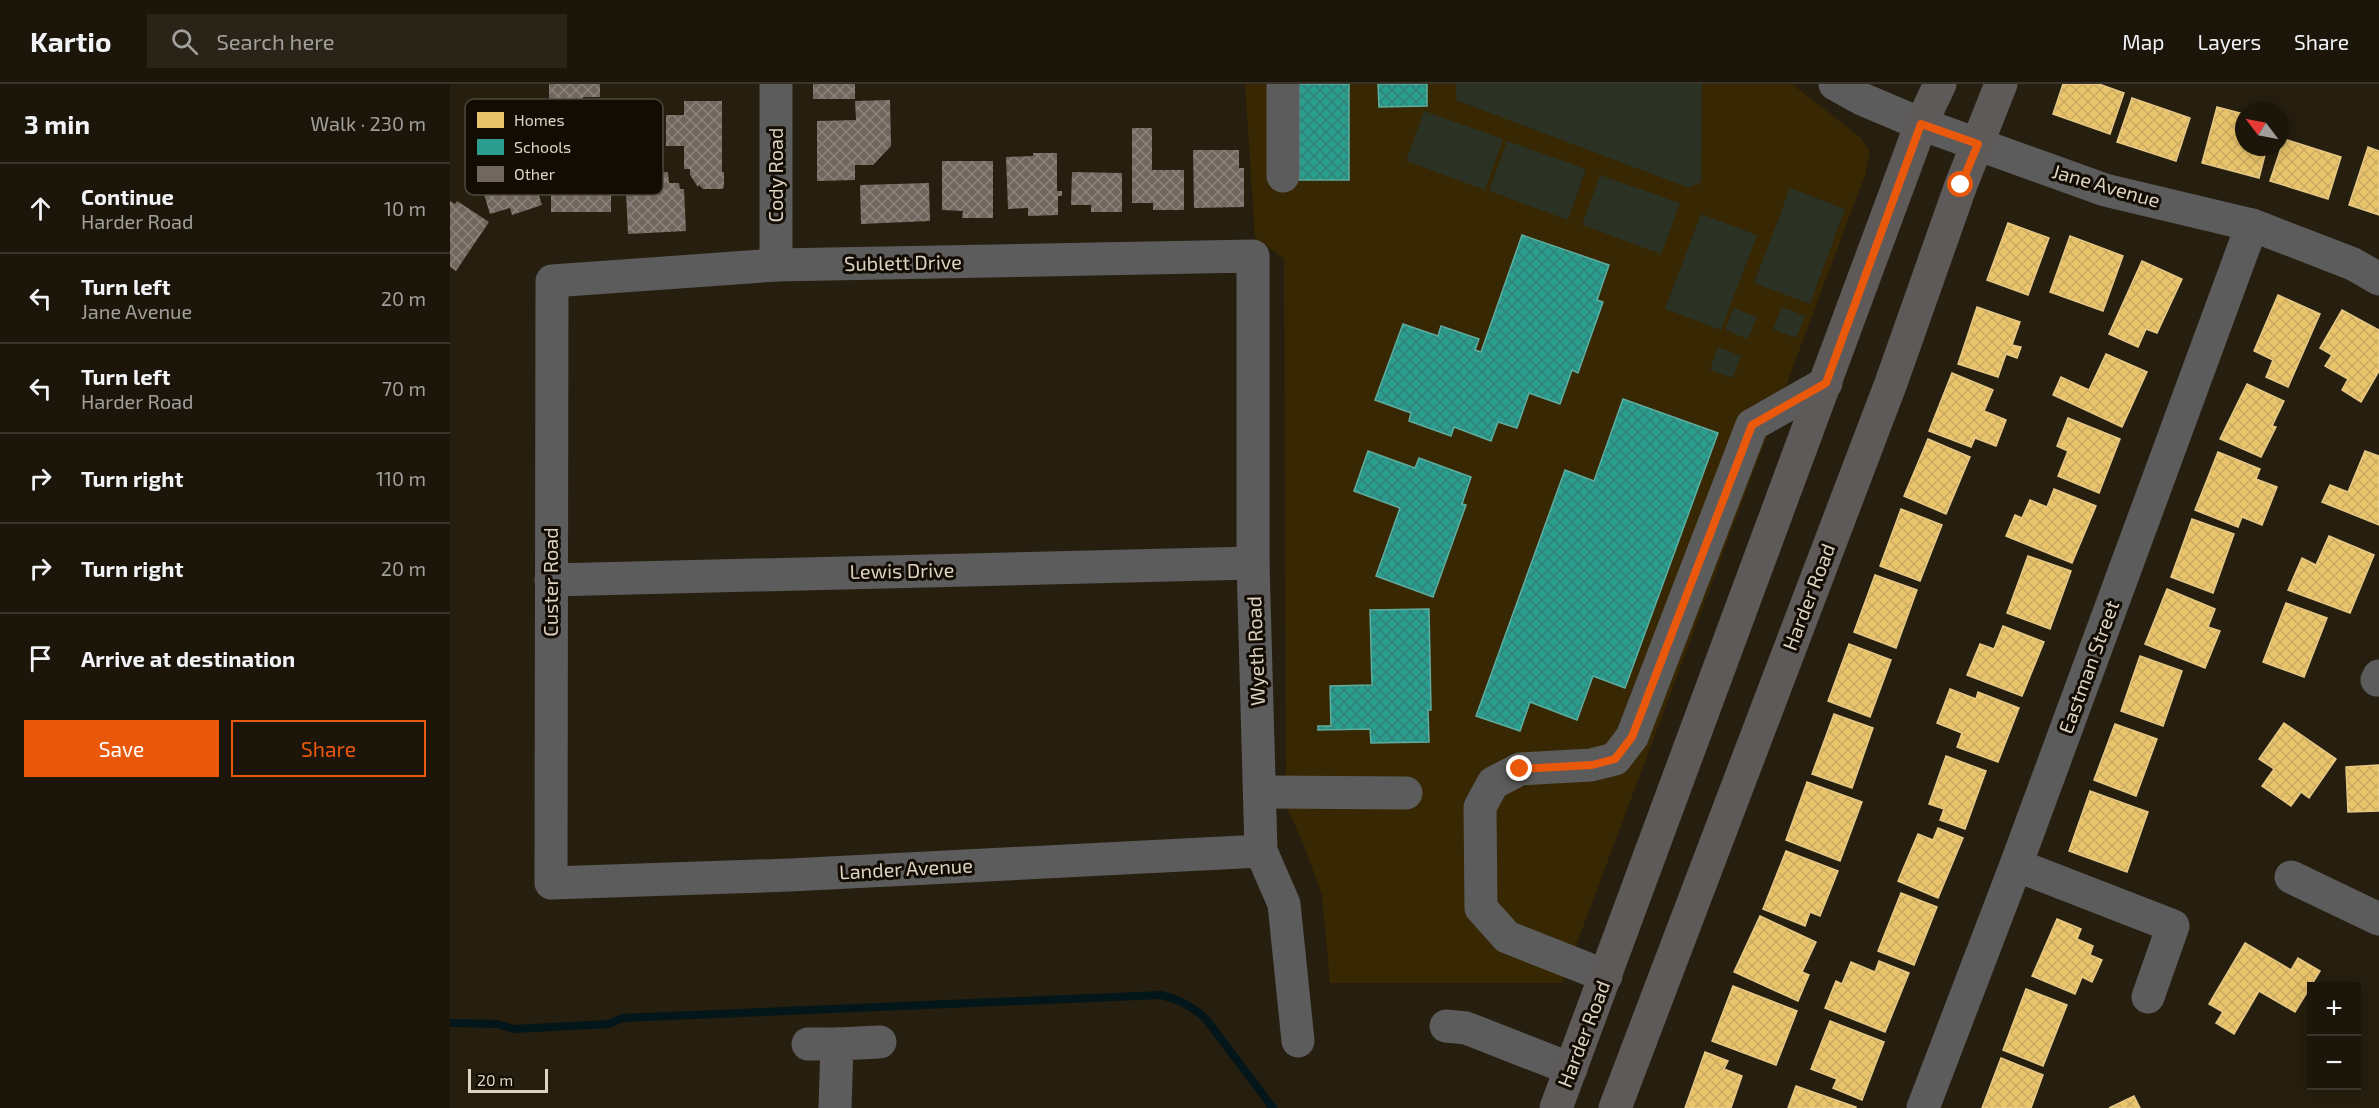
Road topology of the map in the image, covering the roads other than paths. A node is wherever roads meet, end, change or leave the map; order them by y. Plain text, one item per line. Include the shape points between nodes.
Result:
1 (776, 84) edge
2 (1283, 84) edge
3 (1835, 84) edge
4 (1940, 84) edge
5 (2001, 84) edge
6 (1921, 124) junction
7 (1978, 144) junction
8 (1283, 176) dead end
9 (2252, 225) junction
10 (1253, 256) joint
11 (776, 265) junction
12 (2379, 279) edge
13 (552, 281) joint
14 (1826, 383) junction
15 (1253, 563) junction
16 (551, 580) junction
17 (1260, 792) junction
18 (1406, 793) dead end
19 (1261, 851) junction
20 (2016, 865) junction
21 (2291, 877) dead end
22 (550, 883) joint
23 (2379, 919) edge
24 (1606, 976) junction
25 (2148, 997) dead end
26 (1446, 1026) dead end
27 (1298, 1041) dead end
28 (880, 1042) dead end
29 (1571, 1069) junction
30 (835, 1108) edge
31 (1556, 1108) edge
32 (1615, 1108) edge
33 (1923, 1108) edge

1 - 11 street, Cody Road
2 - 8 street
3 - 6 street, Jane Avenue
4 - 6 main road, Harder Road
5 - 7 main road, Harder Road
6 - 7 street, Jane Avenue
6 - 14 main road, Harder Road
7 - 9 street, Jane Avenue via 2105,190
7 - 32 main road, Harder Road
9 - 12 street, Jane Avenue via 2353,264
9 - 20 street, Eastman Street
10 - 11 street, Sublett Drive
10 - 15 street, Wyeth Road
11 - 13 street, Sublett Drive
13 - 16 street, Custer Road
14 - 24 main road, Harder Road
14 - 24 street via 1752,425 1632,737 1621,752 1615,759 1592,765 1520,769 1493,783 1480,807 1481,908 1508,937
15 - 16 street, Lewis Drive
15 - 17 street, Wyeth Road
16 - 22 street, Custer Road
17 - 18 street
17 - 19 street, Wyeth Road
19 - 22 street, Lander Avenue
19 - 27 street, Wyeth Road via 1284,904
20 - 25 street via 2173,926
20 - 33 street, Eastman Street
21 - 23 street
24 - 29 main road, Harder Road
26 - 29 street via 1466,1029
28 - 30 street via 822,1044
29 - 31 main road, Harder Road

